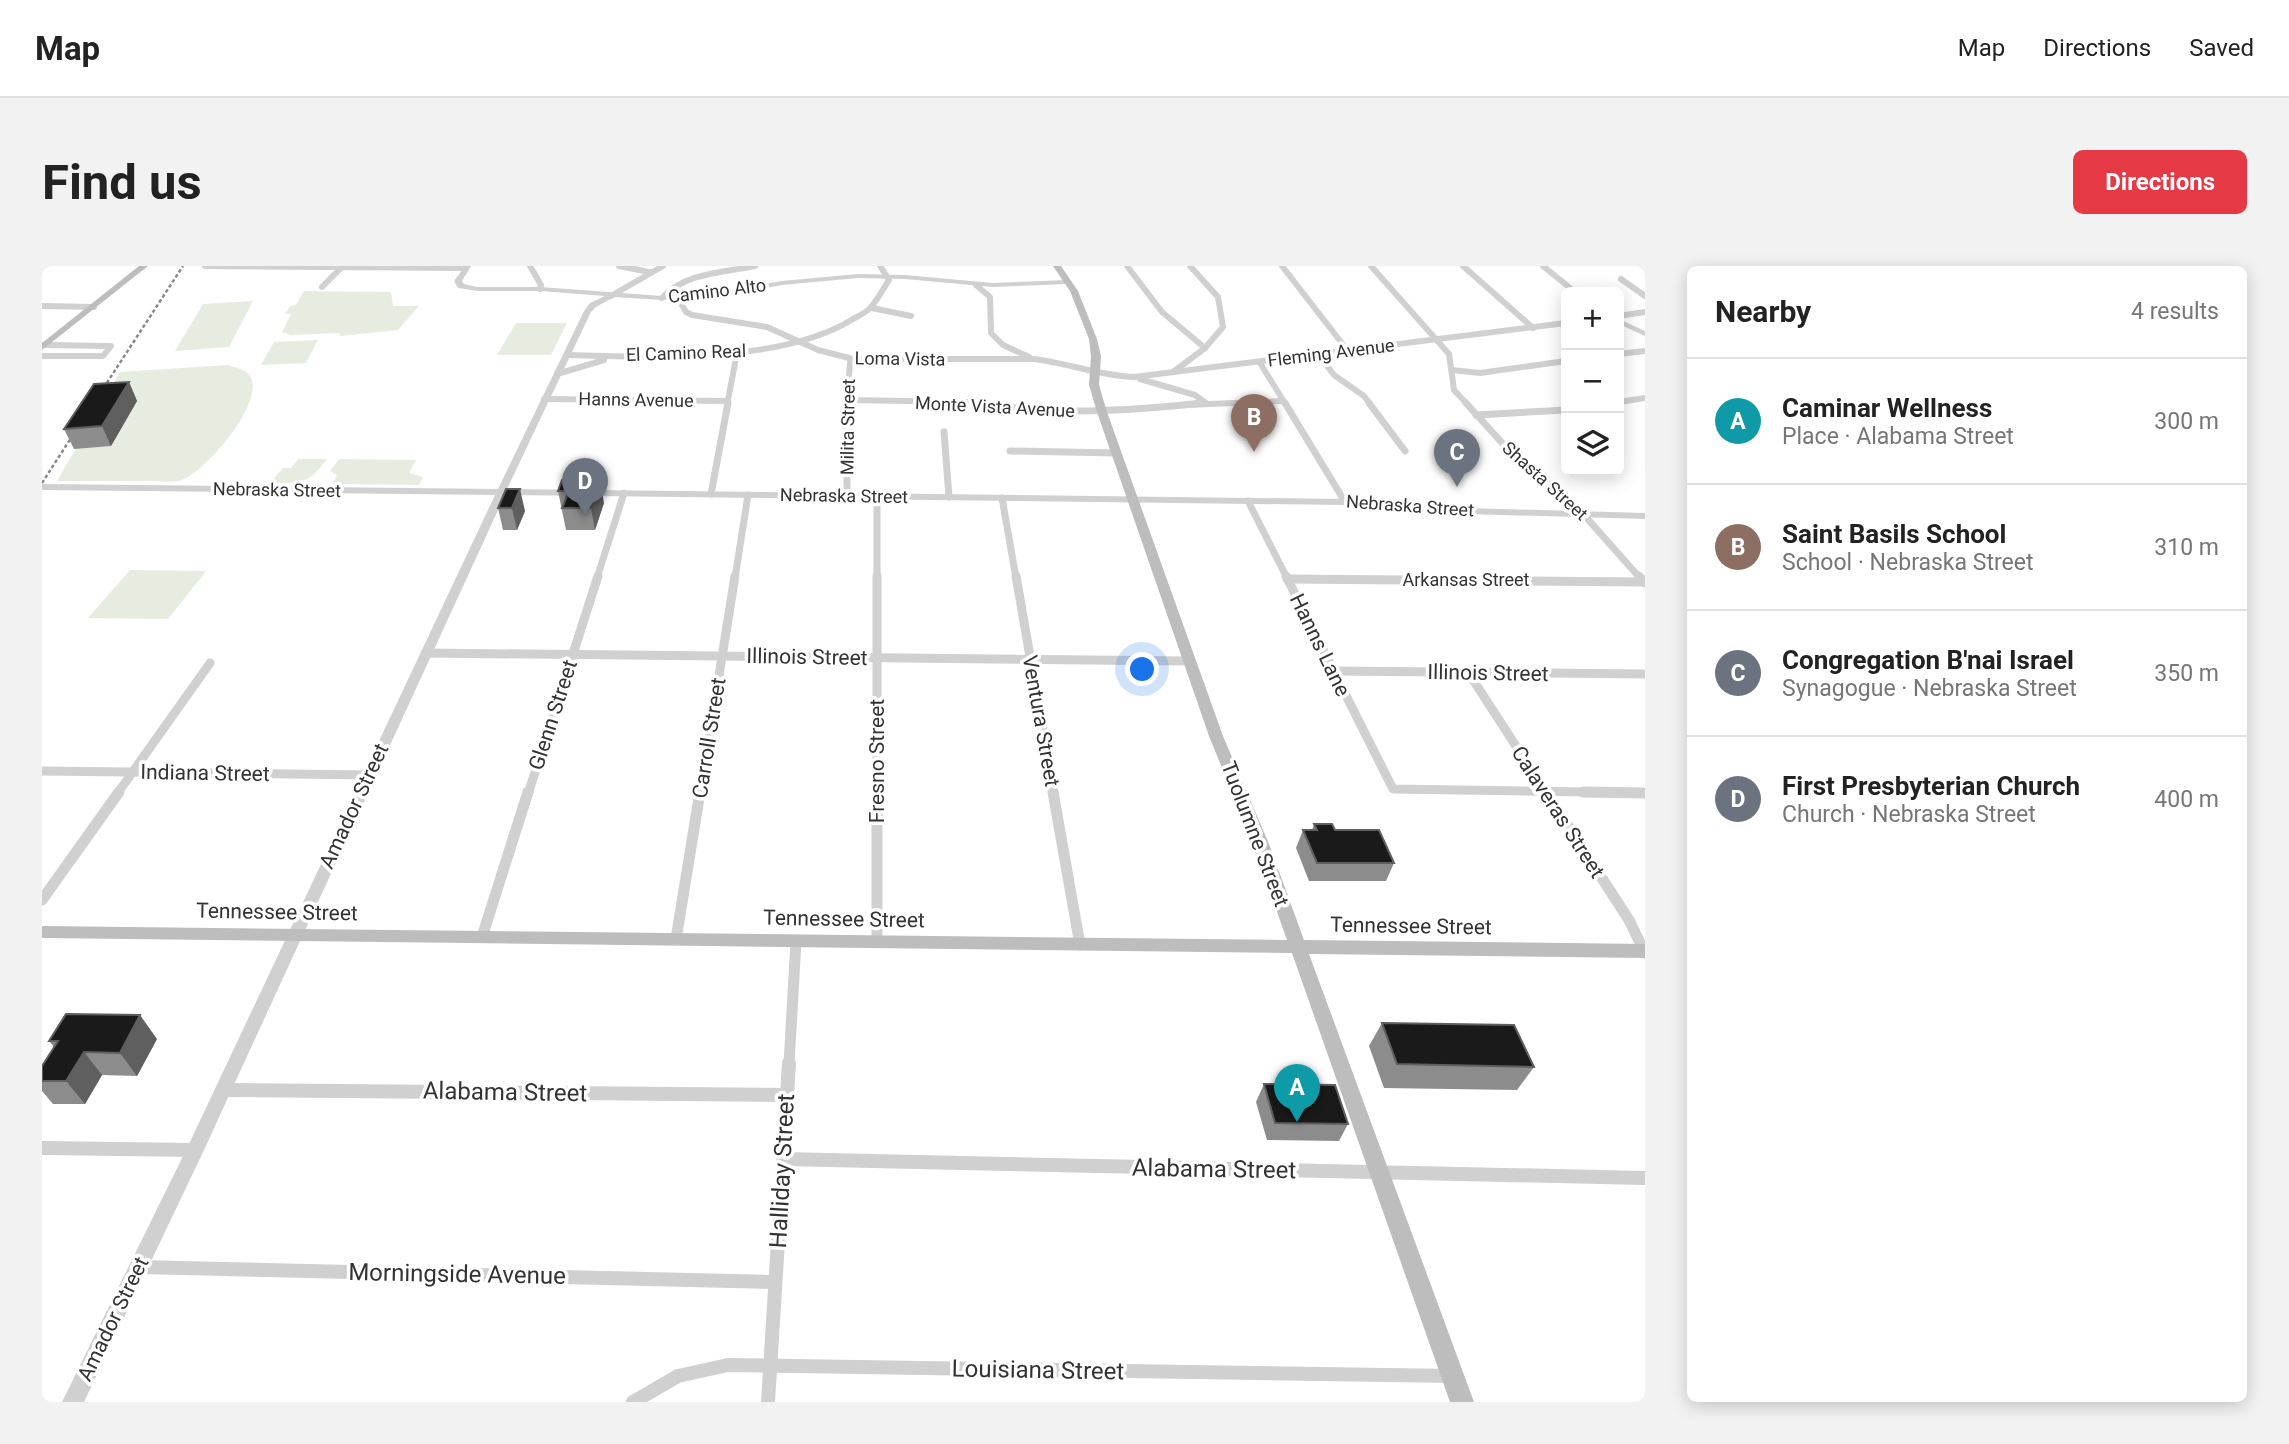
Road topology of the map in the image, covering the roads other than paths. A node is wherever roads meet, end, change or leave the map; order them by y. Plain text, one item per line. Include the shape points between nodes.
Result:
1 (144, 266) edge
2 (205, 266) edge
3 (225, 266) edge
4 (530, 266) edge
5 (620, 266) edge
6 (663, 266) edge
7 (755, 266) edge
8 (880, 266) edge
9 (1057, 266) edge
10 (1126, 266) edge
11 (1190, 266) edge
12 (1282, 266) edge
13 (1371, 266) edge
14 (1463, 266) edge
15 (1543, 266) edge
16 (467, 267) edge
17 (341, 268) edge
18 (649, 272) junction
19 (888, 276) junction
20 (1621, 279) dead end
21 (1068, 282) junction
22 (976, 285) junction
23 (322, 287) dead end
24 (1569, 287) edge
25 (540, 289) junction
26 (611, 296) junction
27 (1645, 296) edge
28 (662, 298) junction
29 (678, 298) junction
30 (42, 306) edge
31 (94, 307) junction
32 (872, 308) junction
33 (1645, 313) edge
34 (911, 316) dead end
35 (1624, 317) edge
36 (1624, 321) edge
37 (1561, 324) edge
38 (1533, 328) junction
39 (1645, 334) edge
40 (798, 340) junction
41 (1438, 340) junction
42 (42, 348) edge
43 (1205, 348) junction
44 (1348, 351) junction
45 (1645, 351) edge
46 (737, 353) junction
47 (1624, 353) edge
48 (567, 355) junction
49 (1319, 355) junction
50 (628, 356) junction
51 (853, 359) junction
52 (1034, 359) junction
53 (1561, 362) edge
54 (1260, 363) junction
55 (1452, 370) junction
56 (1095, 372) junction
57 (557, 374) junction
58 (1171, 374) junction
59 (1135, 377) junction
60 (1645, 398) edge
61 (544, 399) junction
62 (847, 400) junction
63 (727, 401) junction
64 (1283, 401) junction
65 (1624, 401) edge
66 (1206, 403) junction
67 (1561, 410) edge
68 (1102, 412) junction
69 (1476, 415) junction
70 (944, 432) dead end
71 (1010, 451) dead end
72 (1405, 451) dead end
73 (1116, 453) junction
74 (42, 487) edge
75 (502, 491) junction
76 (624, 493) junction
77 (711, 494) junction
78 (748, 495) junction
79 (848, 496) junction
80 (877, 496) junction
81 (949, 497) junction
82 (1002, 498) junction
83 (1133, 499) junction
84 (1248, 501) junction
85 (1345, 502) junction
86 (1584, 515) junction
87 (1645, 516) edge
88 (1287, 579) junction
89 (1645, 582) edge
90 (425, 653) junction
91 (572, 655) junction
92 (722, 656) junction
93 (877, 658) junction
94 (1030, 660) junction
95 (1189, 661) junction
96 (210, 663) dead end
97 (1332, 671) junction
98 (1468, 672) junction
99 (1645, 674) edge
100 (42, 771) edge
101 (133, 772) junction
102 (369, 775) junction
103 (1545, 791) junction
104 (1645, 793) edge
105 (42, 900) edge
106 (42, 932) edge
107 (295, 935) junction
108 (482, 937) junction
109 (676, 939) junction
110 (796, 941) junction
111 (877, 942) junction
112 (1080, 945) junction
113 (1297, 947) junction
114 (1645, 952) edge
115 (223, 1090) junction
116 (787, 1095) junction
117 (42, 1148) edge
118 (195, 1150) junction
119 (783, 1159) junction
120 (1378, 1172) junction
121 (1645, 1178) edge
122 (139, 1266) junction
123 (775, 1282) junction
124 (770, 1366) junction
125 (1452, 1376) junction
126 (73, 1402) edge
127 (633, 1402) edge
128 (768, 1402) edge
129 (1462, 1402) edge

1 - 31 main road
2 - 3 street
3 - 17 street
4 - 25 street
5 - 18 street
6 - 18 street
7 - 28 street via 681,281
8 - 19 street
9 - 21 main road, Tuolumne Street
10 - 43 street via 1162,312
11 - 43 street via 1218,297 1223,314 1223,327
12 - 44 street
13 - 41 street, Shasta Street
14 - 38 street
15 - 24 street
16 - 17 street
16 - 25 street, Camino Alto via 458,284
17 - 23 street
18 - 26 street
19 - 22 street, Camino Alto
19 - 29 street, Camino Alto via 809,280
19 - 32 street via 885,293
20 - 27 street
21 - 22 street, Camino Alto
21 - 56 main road, Tuolumne Street via 1093,338
22 - 52 street via 988,292 993,302 992,334
25 - 26 street, Camino Alto
26 - 28 street, Camino Alto
26 - 48 street, Amador Street via 590,308
28 - 29 street, Camino Alto
29 - 40 street, Loma Vista via 692,315 751,323
30 - 31 street
31 - 42 main road
32 - 34 street
32 - 40 street, El Camino Real via 851,322
33 - 35 street
36 - 39 street
37 - 38 street, Fleming Avenue
38 - 41 street, Fleming Avenue
40 - 46 street, El Camino Real
40 - 51 street, Loma Vista
41 - 44 street, Fleming Avenue
41 - 55 street, Shasta Street via 1453,361
42 - 42 street via 103,356 111,346
43 - 58 street
44 - 49 street, Fleming Avenue
45 - 47 street
46 - 50 street, El Camino Real
46 - 63 street
48 - 50 street, El Camino Real
48 - 57 street, Amador Street
49 - 54 street, Fleming Avenue
49 - 72 street via 1334,375 1364,396
50 - 57 street
51 - 52 street, Loma Vista
51 - 62 street, Milita Street
52 - 56 street, Loma Vista
53 - 55 street via 1502,372
54 - 58 street, Fleming Avenue
54 - 64 street
55 - 69 street, Shasta Street via 1454,390
56 - 59 street, Fleming Avenue
56 - 68 main road, Tuolumne Street
57 - 61 street, Amador Street
58 - 59 street, Fleming Avenue
59 - 66 street via 1195,395
60 - 65 street
61 - 63 street, Hanns Avenue
61 - 75 street, Amador Street
62 - 68 street, Monte Vista Avenue via 971,402 1017,410
62 - 79 street, Milita Street
63 - 77 street
64 - 66 street, Monte Vista Avenue
64 - 85 street
66 - 68 street, Monte Vista Avenue
67 - 69 street
68 - 73 main road, Tuolumne Street
69 - 86 street, Shasta Street via 1523,466 1560,490
70 - 81 street
71 - 73 street
73 - 83 main road, Tuolumne Street
74 - 75 street, Nebraska Street
75 - 76 street, Nebraska Street
75 - 90 street, Amador Street
76 - 77 street, Nebraska Street
76 - 91 street, Glenn Street
77 - 78 street, Nebraska Street
78 - 79 street, Nebraska Street
78 - 92 street, Carroll Street
79 - 80 street, Nebraska Street
80 - 81 street, Nebraska Street
80 - 93 street, Fresno Street
81 - 82 street, Nebraska Street
82 - 83 street, Nebraska Street
82 - 94 street, Ventura Street
83 - 84 street, Nebraska Street
83 - 95 main road, Tuolumne Street
84 - 85 street, Nebraska Street
84 - 88 street, Hanns Lane
85 - 86 street, Nebraska Street
86 - 87 street, Nebraska Street
86 - 89 street, Shasta Street
88 - 89 street, Arkansas Street
88 - 97 street, Hanns Lane
90 - 91 street, Illinois Street
90 - 102 street, Amador Street
91 - 92 street, Illinois Street
91 - 108 street, Glenn Street
92 - 93 street, Illinois Street
92 - 109 street, Carroll Street
93 - 94 street, Illinois Street
93 - 111 street, Fresno Street
94 - 95 street, Illinois Street
94 - 112 street, Ventura Street
95 - 113 main road, Tuolumne Street
96 - 101 street
97 - 98 street, Illinois Street
97 - 103 street, Hanns Lane via 1393,789
98 - 99 street, Illinois Street
98 - 103 street, Calaveras Street
100 - 101 street, Indiana Street
101 - 102 street, Indiana Street
101 - 105 street
102 - 107 street, Amador Street
103 - 104 street
103 - 114 street, Calaveras Street
106 - 107 main road, Tennessee Street
107 - 108 main road, Tennessee Street
107 - 115 street, Amador Street
108 - 109 main road, Tennessee Street
109 - 110 main road, Tennessee Street
110 - 111 main road, Tennessee Street
110 - 116 street, Halliday Street
111 - 112 main road, Tennessee Street
112 - 113 main road, Tennessee Street
113 - 114 main road, Tennessee Street
113 - 120 main road, Tuolumne Street
115 - 116 street, Alabama Street
115 - 118 street, Amador Street
116 - 119 street, Halliday Street
117 - 118 street
118 - 122 street, Amador Street
119 - 120 street, Alabama Street
119 - 123 street, Halliday Street
120 - 121 street, Alabama Street
120 - 125 main road, Tuolumne Street
122 - 123 street, Morningside Avenue
122 - 126 street, Amador Street
123 - 124 street, Halliday Street
124 - 125 street, Louisiana Street
124 - 127 street, Louisiana Street via 695,1368 668,1377
124 - 128 street, Halliday Street
125 - 129 main road, Tuolumne Street

